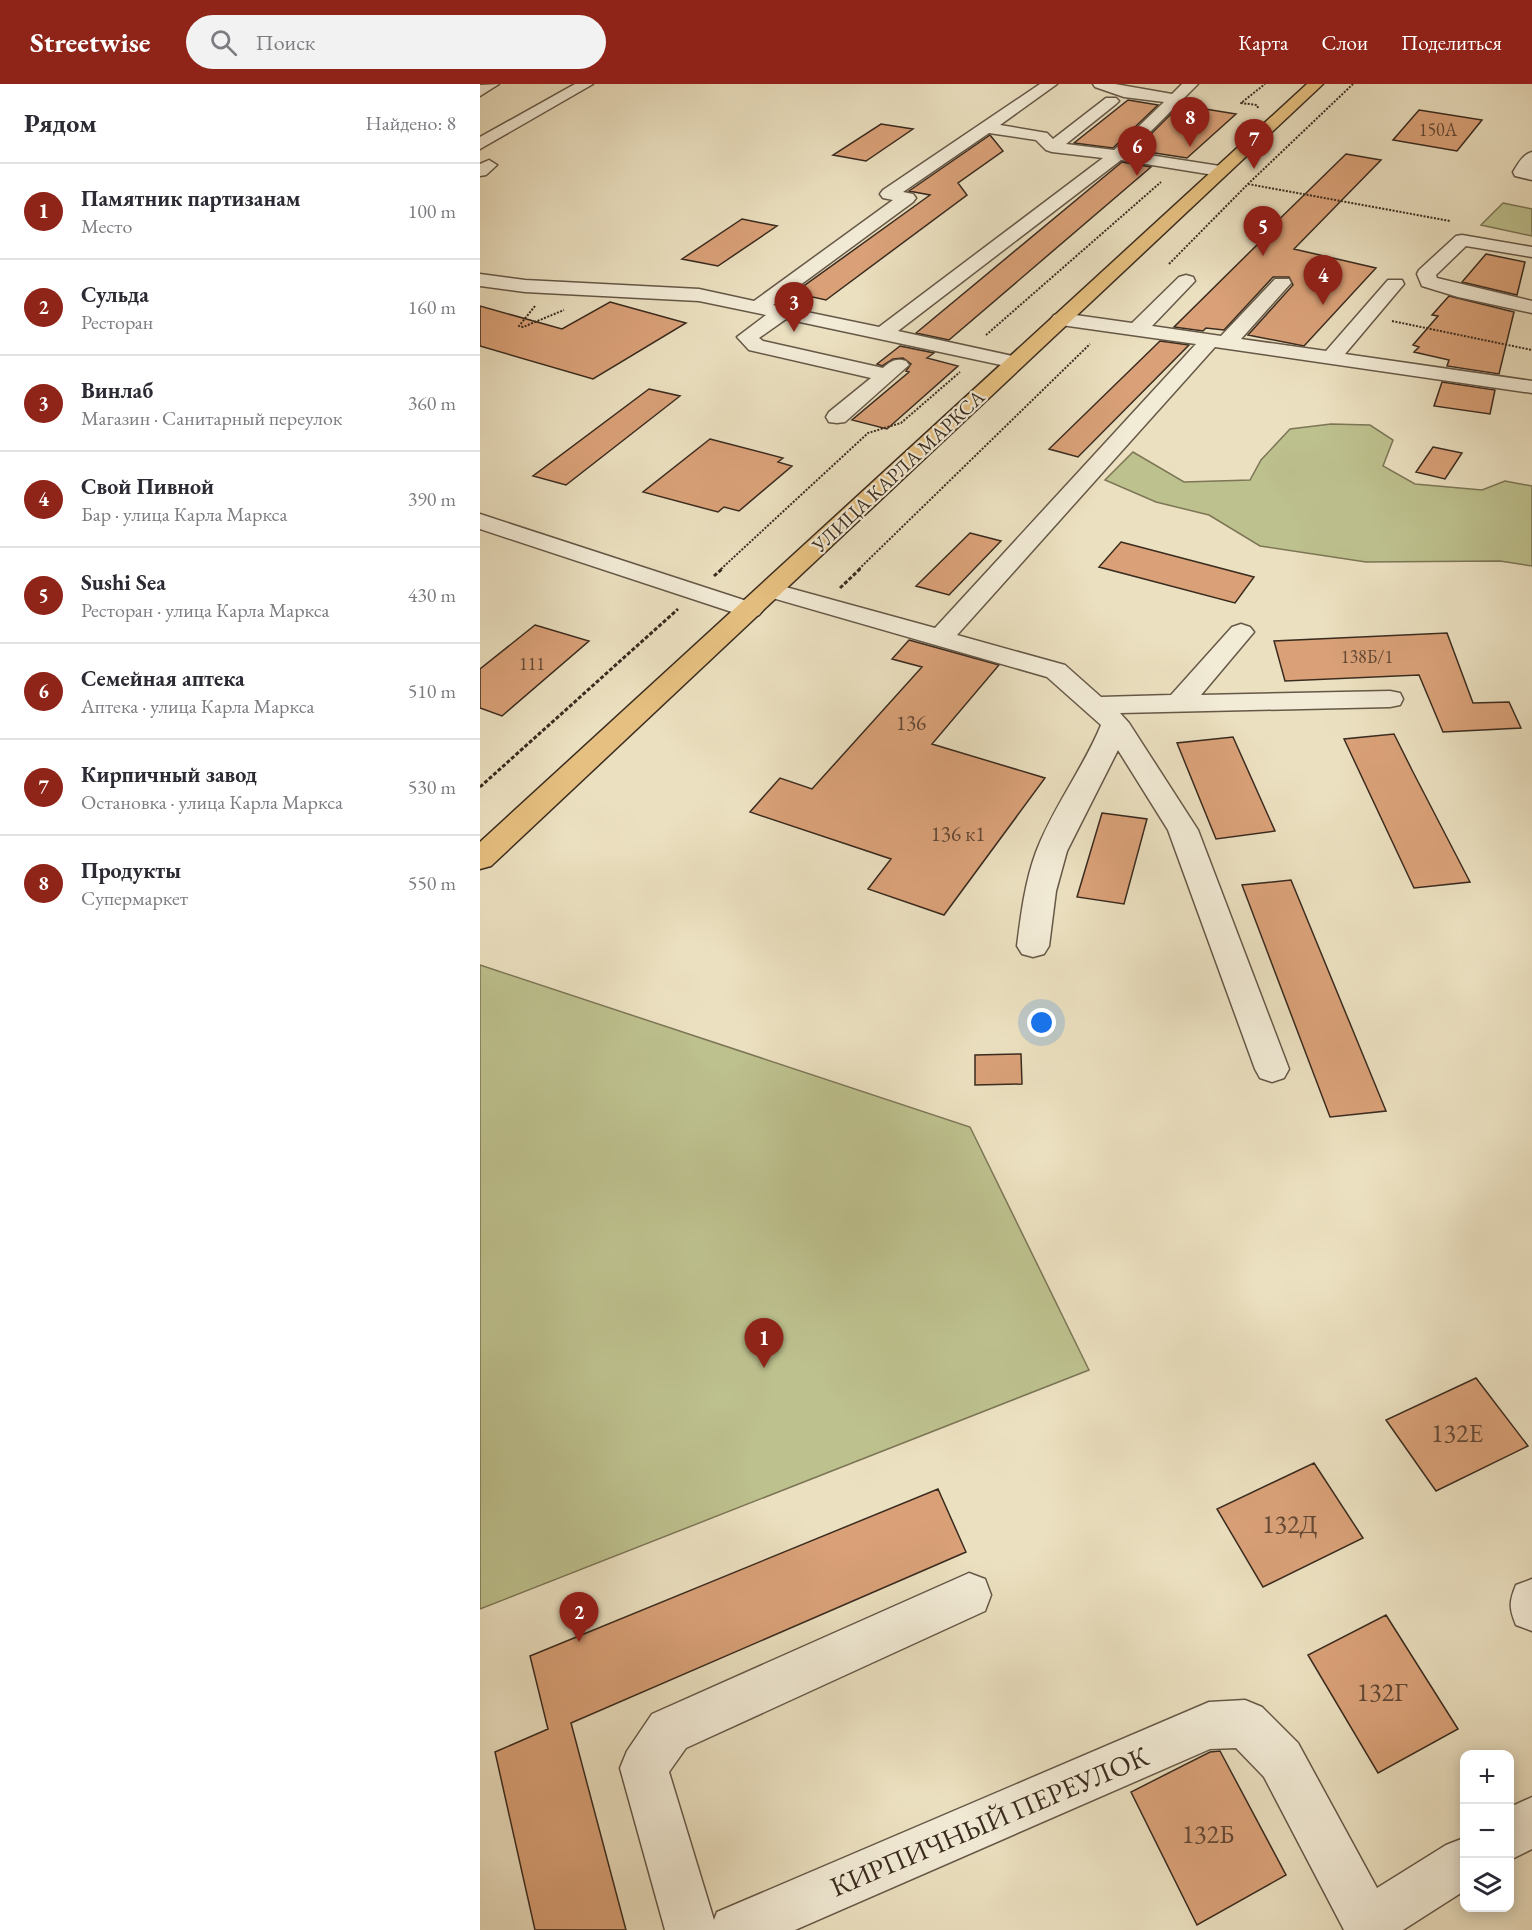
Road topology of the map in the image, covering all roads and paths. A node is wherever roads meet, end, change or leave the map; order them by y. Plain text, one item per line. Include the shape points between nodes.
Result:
1 (586, 84) edge
2 (1100, 84) edge
3 (1191, 84) edge
4 (1265, 84) edge
5 (1316, 84) edge
6 (1024, 87) dead end
7 (1046, 87) edge
8 (1173, 99) junction
9 (1111, 101) dead end
10 (1258, 109) dead end
11 (986, 128) junction
12 (487, 134) edge
13 (480, 144) edge
14 (1052, 147) junction
15 (1118, 155) junction
16 (1532, 158) edge
17 (1181, 165) junction
18 (1220, 171) junction
19 (1532, 175) edge
20 (1248, 184) dead end
21 (1462, 240) junction
22 (1532, 252) edge
23 (480, 280) edge
24 (1186, 281) dead end
25 (1282, 283) dead end
26 (1395, 284) dead end
27 (1532, 307) edge
28 (756, 308) junction
29 (782, 313) junction
30 (1366, 316) junction
31 (1061, 318) junction
32 (1137, 330) junction
33 (882, 334) junction
34 (1218, 342) junction
35 (926, 343) junction
36 (1532, 350) edge
37 (980, 355) junction
38 (1330, 358) junction
39 (1015, 362) junction
40 (887, 375) junction
41 (1532, 387) edge
42 (837, 417) dead end
43 (480, 522) edge
44 (771, 591) junction
45 (697, 592) junction
46 (750, 610) junction
47 (1241, 632) dead end
48 (940, 638) junction
49 (1390, 699) dead end
50 (1179, 703) junction
51 (1104, 714) junction
52 (480, 787) edge
53 (480, 859) edge
54 (1033, 946) dead end
55 (1272, 1069) dead end
56 (969, 1595) dead end
57 (1532, 1601) edge
58 (1532, 1609) edge
59 (1532, 1821) edge
60 (1514, 1832) edge
61 (1460, 1866) edge
62 (1370, 1926) edge
63 (691, 1930) edge
64 (735, 1930) edge

1 - 12 street
2 - 8 street via 1124,92
3 - 8 street
4 - 10 path via 1241,103 1257,105
5 - 18 highway, УЛИЦА КАРЛА МАРКСА
6 - 7 street
7 - 11 street
8 - 15 street
9 - 14 street
11 - 14 street via 1041,136
11 - 28 street via 889,194 907,198
12 - 13 street
14 - 15 street
15 - 17 street
15 - 33 street
16 - 19 street via 1521,172
17 - 18 street
17 - 37 path via 987,334
18 - 31 highway, УЛИЦА КАРЛА МАРКСА
20 - 21 path via 1454,222
21 - 22 street
21 - 27 street via 1426,274 1429,282
23 - 28 street via 699,296
24 - 32 street
25 - 34 street
26 - 30 street
28 - 29 street
29 - 33 street
29 - 40 street via 747,337 756,346
30 - 36 path
30 - 38 street
31 - 32 street
31 - 39 highway, УЛИЦА КАРЛА МАРКСА
32 - 34 street
33 - 35 street
34 - 38 street
34 - 48 street
35 - 37 street
35 - 40 street
37 - 39 street
37 - 45 path via 901,423 868,433
38 - 41 street
39 - 44 highway, УЛИЦА КАРЛА МАРКСА
40 - 42 street
43 - 45 street
44 - 46 highway, УЛИЦА КАРЛА МАРКСА
44 - 48 street
45 - 46 street
45 - 52 path
46 - 53 highway, УЛИЦА КАРЛА МАРКСА
47 - 50 street
48 - 51 street via 1056,671
49 - 50 street
50 - 51 street
51 - 54 street via 1101,757 1056,840 1041,886
51 - 55 street via 1183,830
56 - 63 street via 669,1731 644,1768
57 - 58 street
59 - 60 street
61 - 62 street
62 - 64 street, КИРПИЧНЫЙ ПЕРЕУЛОК via 1281,1760 1245,1724 1209,1726

